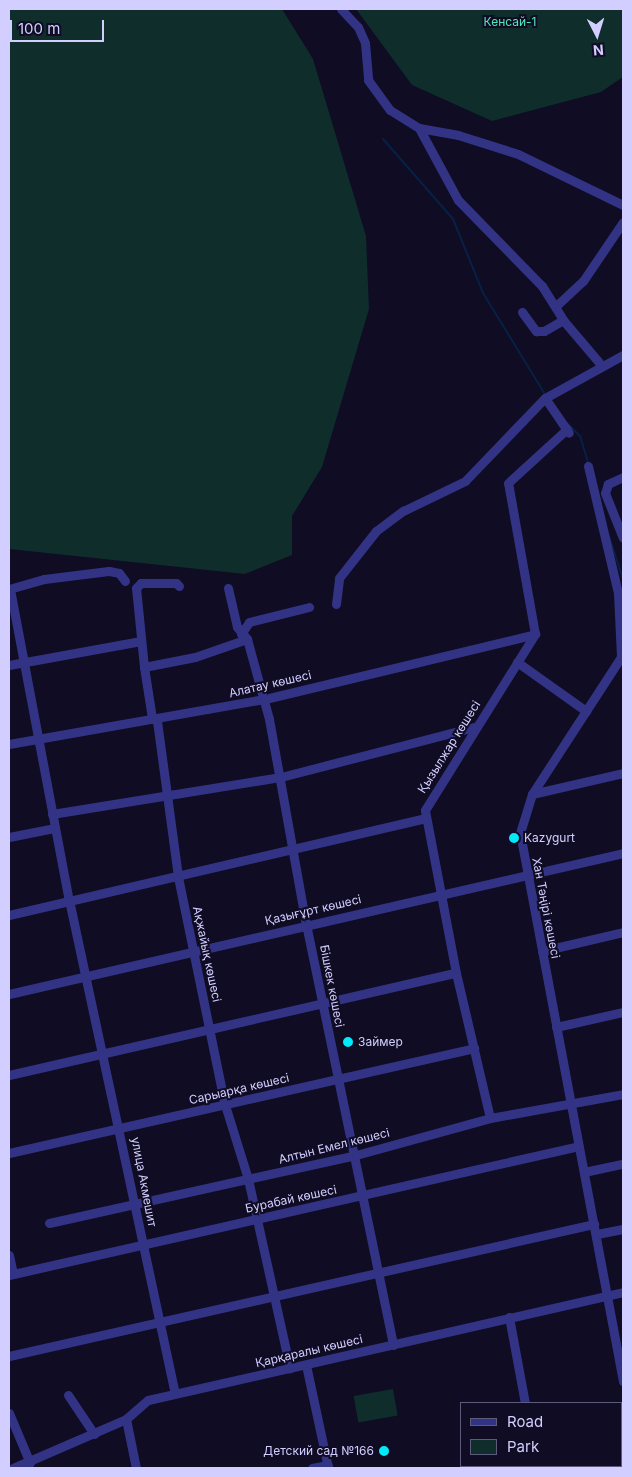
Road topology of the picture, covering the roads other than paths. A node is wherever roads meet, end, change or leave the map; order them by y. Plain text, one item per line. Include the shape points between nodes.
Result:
1 (341, 9) edge
2 (419, 128) junction
3 (623, 206) edge
4 (623, 222) edge
5 (556, 306) junction
6 (522, 312) dead end
7 (563, 320) junction
8 (623, 355) edge
9 (602, 366) junction
10 (546, 398) junction
11 (588, 466) dead end
12 (623, 477) edge
13 (623, 538) edge
14 (125, 581) dead end
15 (179, 586) dead end
16 (228, 588) dead end
17 (9, 589) edge
18 (620, 592) edge
19 (336, 604) dead end
20 (309, 607) dead end
21 (535, 634) junction
22 (244, 636) junction
23 (141, 641) junction
24 (517, 662) junction
25 (23, 663) junction
26 (9, 665) edge
27 (144, 667) junction
28 (264, 699) junction
29 (586, 711) junction
30 (157, 721) junction
31 (475, 727) junction
32 (38, 739) junction
33 (9, 744) edge
34 (623, 772) edge
35 (281, 777) junction
36 (532, 794) junction
37 (168, 796) junction
38 (52, 814) junction
39 (426, 818) junction
40 (55, 828) junction
41 (9, 837) edge
42 (295, 849) junction
43 (623, 853) edge
44 (178, 876) junction
45 (527, 876) junction
46 (439, 896) junction
47 (69, 900) junction
48 (9, 915) edge
49 (306, 924) junction
50 (623, 932) edge
51 (542, 951) junction
52 (193, 952) junction
53 (456, 973) junction
54 (86, 976) junction
55 (9, 994) edge
56 (322, 1003) junction
57 (623, 1012) edge
58 (209, 1027) junction
59 (556, 1027) junction
60 (474, 1048) junction
61 (104, 1053) junction
62 (9, 1075) edge
63 (338, 1079) junction
64 (623, 1094) edge
65 (225, 1105) junction
66 (571, 1106) junction
67 (490, 1118) junction
68 (121, 1128) junction
69 (579, 1146) junction
70 (9, 1153) edge
71 (356, 1155) junction
72 (623, 1164) edge
73 (584, 1172) junction
74 (248, 1179) junction
75 (362, 1197) junction
76 (135, 1203) junction
77 (257, 1220) junction
78 (49, 1223) dead end
79 (594, 1224) junction
80 (623, 1229) edge
81 (597, 1234) junction
82 (143, 1243) junction
83 (9, 1255) edge
84 (377, 1273) junction
85 (11, 1275) edge
86 (623, 1292) edge
87 (608, 1296) junction
88 (274, 1297) junction
89 (509, 1317) junction
90 (161, 1320) junction
91 (393, 1345) junction
92 (9, 1356) edge
93 (306, 1365) junction
94 (290, 1368) junction
95 (623, 1381) edge
96 (175, 1394) junction
97 (68, 1395) dead end
98 (525, 1402) edge
99 (9, 1414) edge
100 (126, 1420) junction
101 (94, 1434) junction
102 (30, 1462) junction
103 (328, 1467) edge
104 (13, 1468) edge
105 (136, 1468) edge
106 (312, 1468) edge

1 - 2 street via 358,27 365,43 368,80 376,94 390,110
2 - 3 street via 458,135 518,154
2 - 5 street via 458,200 542,286
4 - 5 street via 583,281
5 - 7 street
6 - 7 street via 536,331 544,331
7 - 9 street
8 - 9 street
9 - 10 street
10 - 19 street via 465,481 403,511 376,531 339,578
10 - 21 street via 568,431 510,479 508,487
11 - 18 street, Хан Тәңірі көшесі
12 - 13 street via 608,484 605,493
14 - 17 street via 119,573 110,571 44,579
15 - 23 street, Ақжайық көшесі via 176,583 138,585
16 - 22 street, Бішкек көшесі
17 - 25 street, улица Акмешит
18 - 29 street, Хан Тәңірі көшесі via 621,658
20 - 22 street via 249,622
21 - 24 street, Қызылжар көшесі
21 - 28 street, Алатау көшесі
22 - 27 street via 196,657
22 - 28 street, Бішкек көшесі
23 - 25 street
23 - 27 street, Ақжайық көшесі
24 - 29 street
24 - 31 street, Қызылжар көшесі
25 - 26 street
25 - 32 street, улица Акмешит
27 - 30 street, Ақжайық көшесі via 152,718
28 - 30 street, Алатау көшесі
28 - 35 street, Бішкек көшесі
29 - 36 street, Хан Тәңірі көшесі
30 - 32 street, Алатау көшесі
30 - 37 street, Ақжайық көшесі
31 - 35 street
31 - 39 street, Қызылжар көшесі via 425,810
32 - 33 street, Алатау көшесі
32 - 38 street, улица Акмешит
34 - 36 street
35 - 37 street
35 - 42 street, Бішкек көшесі
36 - 45 street, Хан Тәңірі көшесі via 520,826
37 - 38 street
37 - 44 street, Ақжайық көшесі
38 - 40 street, улица Акмешит
39 - 42 street
39 - 46 street, Қызылжар көшесі
40 - 41 street
40 - 47 street, улица Акмешит
42 - 44 street
42 - 49 street, Бішкек көшесі
43 - 45 street, Қазығұрт көшесі
44 - 47 street
44 - 52 street, Ақжайық көшесі
45 - 46 street, Қазығұрт көшесі
45 - 51 street, Хан Тәңірі көшесі
46 - 49 street, Қазығұрт көшесі
46 - 53 street, Қызылжар көшесі
47 - 48 street
47 - 54 street, улица Акмешит
49 - 52 street, Қазығұрт көшесі
49 - 56 street, Бішкек көшесі
50 - 51 street
51 - 59 street, Хан Тәңірі көшесі
52 - 54 street, Қазығұрт көшесі
52 - 58 street, Ақжайық көшесі
53 - 56 street
53 - 60 street, Қызылжар көшесі
54 - 55 street, Қазығұрт көшесі
54 - 61 street, улица Акмешит
56 - 58 street
56 - 63 street, Бішкек көшесі
57 - 59 street
58 - 61 street
58 - 65 street, Ақжайық көшесі
59 - 66 street, Хан Тәңірі көшесі
60 - 63 street, Сарыарқа көшесі
60 - 67 street, Қызылжар көшесі
61 - 62 street
61 - 68 street, улица Акмешит
63 - 65 street, Сарыарқа көшесі
63 - 71 street, Бішкек көшесі
64 - 66 street, Алтын Емел көшесі
65 - 68 street, Сарыарқа көшесі
65 - 74 street, Ақжайық көшесі
66 - 67 street, Алтын Емел көшесі via 560,1104
66 - 69 street, Хан Тәңірі көшесі
67 - 71 street, Алтын Емел көшесі
68 - 70 street, Сарыарқа көшесі
68 - 76 street, улица Акмешит
69 - 73 street, Хан Тәңірі көшесі
69 - 75 street, Бурабай көшесі
71 - 74 street, Алтын Емел көшесі
71 - 75 street, Бішкек көшесі
72 - 73 street
73 - 79 street, Хан Тәңірі көшесі
74 - 76 street, Алтын Емел көшесі
74 - 77 street, Ақжайық көшесі
75 - 77 street, Бурабай көшесі
75 - 84 street, Бішкек көшесі
76 - 78 street, Алтын Емел көшесі
76 - 82 street, улица Акмешит
77 - 82 street, Бурабай көшесі
77 - 88 street, Ақжайық көшесі
79 - 81 street, Хан Тәңірі көшесі
79 - 84 street
80 - 81 street
81 - 87 street, Хан Тәңірі көшесі
82 - 85 street, Бурабай көшесі
82 - 90 street, улица Акмешит
83 - 85 street
84 - 88 street
84 - 91 street, Бішкек көшесі
86 - 87 street, Қарқаралы көшесі
87 - 89 street, Қарқаралы көшесі
87 - 95 street, Хан Тәңірі көшесі
88 - 90 street
88 - 94 street, Ақжайық көшесі
89 - 91 street, Қарқаралы көшесі
89 - 98 street
90 - 92 street
90 - 96 street, улица Акмешит
91 - 93 street, Қарқаралы көшесі
93 - 94 street, Қарқаралы көшесі
93 - 103 street
94 - 96 street, Қарқаралы көшесі
96 - 100 street, Қарқаралы көшесі via 148,1400
97 - 101 street
99 - 102 street
100 - 101 street, Қарқаралы көшесі
100 - 105 street
101 - 102 street, Қарқаралы көшесі
102 - 104 street, Қарқаралы көшесі
103 - 106 street

